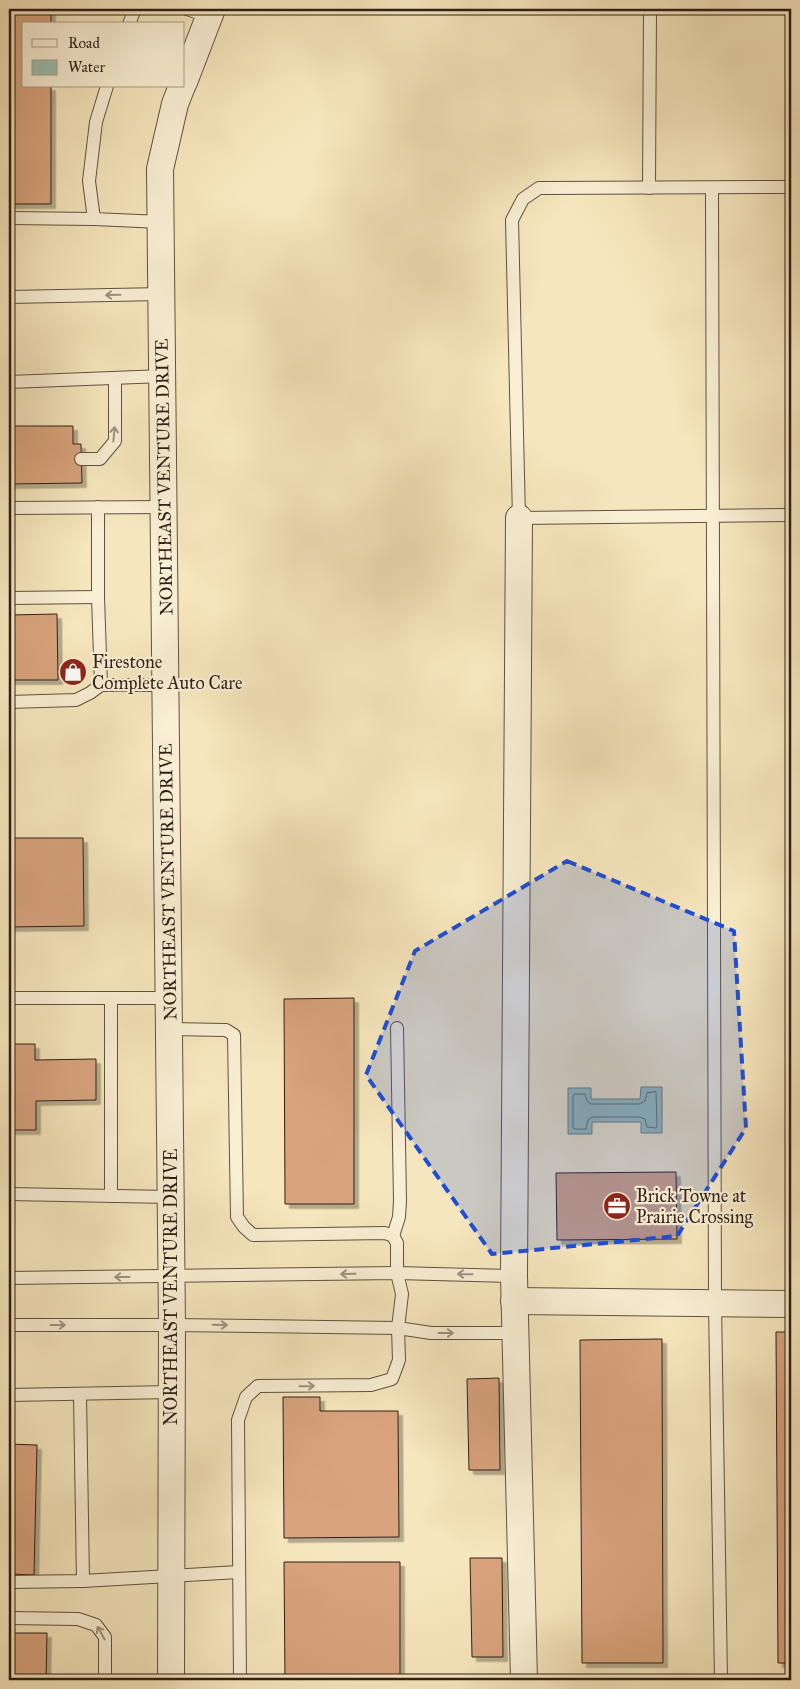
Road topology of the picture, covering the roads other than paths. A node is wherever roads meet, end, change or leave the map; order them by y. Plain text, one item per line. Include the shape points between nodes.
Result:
1 (135, 9) edge
2 (650, 9) edge
3 (203, 12) edge
4 (130, 22) edge
5 (185, 78) edge
6 (106, 88) edge
7 (181, 88) edge
8 (791, 187) edge
9 (649, 188) junction
10 (712, 188) junction
11 (9, 218) edge
12 (94, 219) junction
13 (161, 222) junction
14 (162, 294) junction
15 (9, 298) edge
16 (163, 376) junction
17 (115, 378) junction
18 (9, 382) edge
19 (81, 459) dead end
20 (164, 506) junction
21 (98, 507) junction
22 (9, 508) edge
23 (791, 515) edge
24 (712, 516) junction
25 (519, 518) junction
26 (98, 597) junction
27 (9, 598) edge
28 (101, 685) junction
29 (166, 685) junction
30 (9, 702) edge
31 (9, 998) edge
32 (111, 998) junction
33 (169, 998) junction
34 (397, 1028) dead end
35 (169, 1029) junction
36 (9, 1194) edge
37 (112, 1196) junction
38 (170, 1197) junction
39 (393, 1236) junction
40 (397, 1273) junction
41 (514, 1276) junction
42 (171, 1277) junction
43 (9, 1278) edge
44 (514, 1301) junction
45 (715, 1304) junction
46 (791, 1304) edge
47 (9, 1325) edge
48 (172, 1325) junction
49 (398, 1328) junction
50 (515, 1333) junction
51 (172, 1392) junction
52 (80, 1394) junction
53 (9, 1395) edge
54 (239, 1572) junction
55 (171, 1575) junction
56 (83, 1581) junction
57 (9, 1582) edge
58 (9, 1618) edge
59 (105, 1680) edge
60 (171, 1680) edge
61 (240, 1680) edge
62 (524, 1680) edge
63 (721, 1680) edge

1 - 4 lane
2 - 9 lane
3 - 5 street
6 - 12 lane via 96,122 89,181
7 - 13 street, NORTHEAST VENTURE DRIVE via 160,169
8 - 10 lane
9 - 10 lane
9 - 25 lane via 539,188 523,199 512,220
10 - 24 lane
11 - 12 lane
12 - 13 lane
13 - 14 street, NORTHEAST VENTURE DRIVE
14 -> 15 lane
14 - 16 street, NORTHEAST VENTURE DRIVE
16 - 17 lane
16 - 20 street, NORTHEAST VENTURE DRIVE
17 - 18 lane
19 -> 17 lane via 100,459 115,441
20 - 21 lane
20 - 29 street, NORTHEAST VENTURE DRIVE
21 - 22 lane
21 - 26 lane
23 - 24 lane
24 - 25 lane
24 - 45 lane
25 - 41 street
26 - 27 lane
26 - 28 lane
28 - 29 lane
28 - 30 lane via 76,700
29 - 33 street, NORTHEAST VENTURE DRIVE
31 - 32 lane
32 - 33 lane
32 - 37 lane
33 - 35 street, NORTHEAST VENTURE DRIVE
34 - 39 lane via 400,1201
35 - 38 street, NORTHEAST VENTURE DRIVE
35 - 39 lane via 226,1030 234,1035 237,1217 244,1227 253,1235 385,1233
36 - 37 lane
37 - 38 lane
38 - 42 street, NORTHEAST VENTURE DRIVE
39 - 40 lane via 397,1243
41 -> 40 lane
40 -> 42 lane
40 - 49 lane via 402,1294
41 - 44 street
42 -> 43 lane
42 - 48 street, NORTHEAST VENTURE DRIVE
44 - 45 street
44 - 50 street
45 - 46 street
45 - 63 lane
47 -> 48 lane
48 -> 49 lane
48 - 51 street, NORTHEAST VENTURE DRIVE
49 -> 50 lane via 431,1333
54 -> 49 lane via 238,1420 246,1397 258,1386 371,1385 392,1379 399,1360
50 - 62 street
51 - 52 lane
51 - 55 street, NORTHEAST VENTURE DRIVE
52 - 53 lane
52 - 56 lane
54 - 55 lane
54 - 61 lane
55 - 56 lane
55 - 60 street, NORTHEAST VENTURE DRIVE
56 - 57 lane
59 -> 58 lane via 105,1637 96,1625 78,1619

